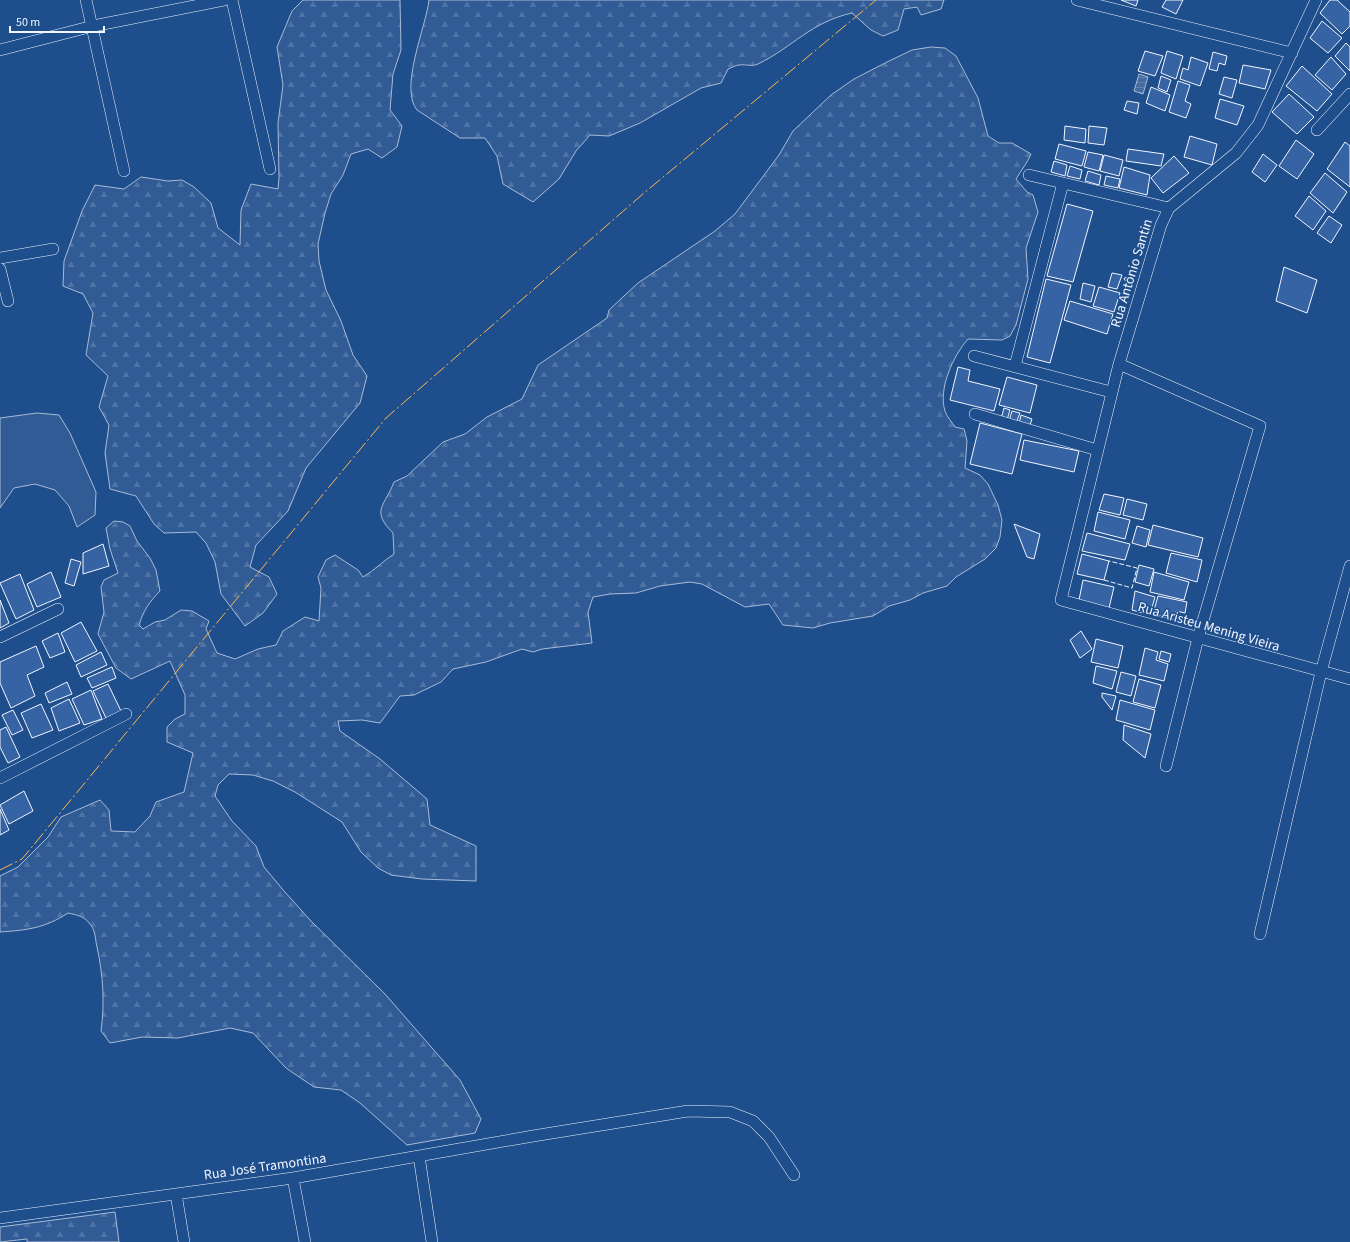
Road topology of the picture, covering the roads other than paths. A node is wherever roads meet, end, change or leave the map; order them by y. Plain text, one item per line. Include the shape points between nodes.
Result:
1 (86, 0) edge
2 (224, 0) edge
3 (232, 0) edge
4 (1077, 0) edge
5 (1316, 0) edge
6 (93, 26) junction
7 (0, 50) edge
8 (1292, 53) junction
9 (1350, 94) edge
10 (1317, 130) dead end
11 (270, 169) dead end
12 (124, 171) dead end
13 (1029, 175) dead end
14 (1063, 183) junction
15 (1169, 208) junction
16 (53, 249) dead end
17 (0, 258) edge
18 (0, 270) edge
19 (8, 301) dead end
20 (974, 356) dead end
21 (1119, 364) junction
22 (1015, 366) junction
23 (1111, 392) junction
24 (976, 414) dead end
25 (1097, 450) junction
26 (1350, 566) edge
27 (1061, 600) joint
28 (58, 609) dead end
29 (0, 637) edge
30 (1198, 638) junction
31 (1321, 672) junction
32 (1350, 679) edge
33 (126, 714) dead end
34 (1166, 766) dead end
35 (0, 778) edge
36 (1260, 934) dead end
37 (419, 1156) junction
38 (794, 1175) dead end
39 (293, 1178) junction
40 (176, 1194) junction
41 (0, 1218) edge
42 (184, 1242) edge
43 (305, 1242) edge
44 (432, 1242) edge

1 - 6 street
2 - 6 street
3 - 11 street
4 - 8 street
5 - 8 street, Rua Antônio Santin
6 - 7 street
6 - 12 street
8 - 15 street, Rua Antônio Santin via 1258,125 1236,153
9 - 10 street
13 - 14 street
14 - 15 street
14 - 22 street
15 - 21 street, Rua Antônio Santin via 1161,226
16 - 17 street
18 - 19 street
20 - 22 street
21 - 23 street, Rua Antônio Santin
21 - 30 street via 1260,426
22 - 23 street
23 - 25 street, Rua Antônio Santin
24 - 25 street
25 - 27 street, Rua Antônio Santin
26 - 31 street
27 - 30 street, Rua Aristeu Mening Vieira
28 - 29 street
30 - 31 street, Rua Aristeu Mening Vieira
30 - 34 street
31 - 32 street, Rua Aristeu Mening Vieira
31 - 36 street
33 - 35 street
37 - 38 street, Rua José Tramontina via 688,1111 730,1112 753,1121 769,1137
37 - 39 street, Rua José Tramontina
37 - 44 street
39 - 40 street, Rua José Tramontina
39 - 43 street
40 - 41 street, Rua José Tramontina
40 - 42 street

